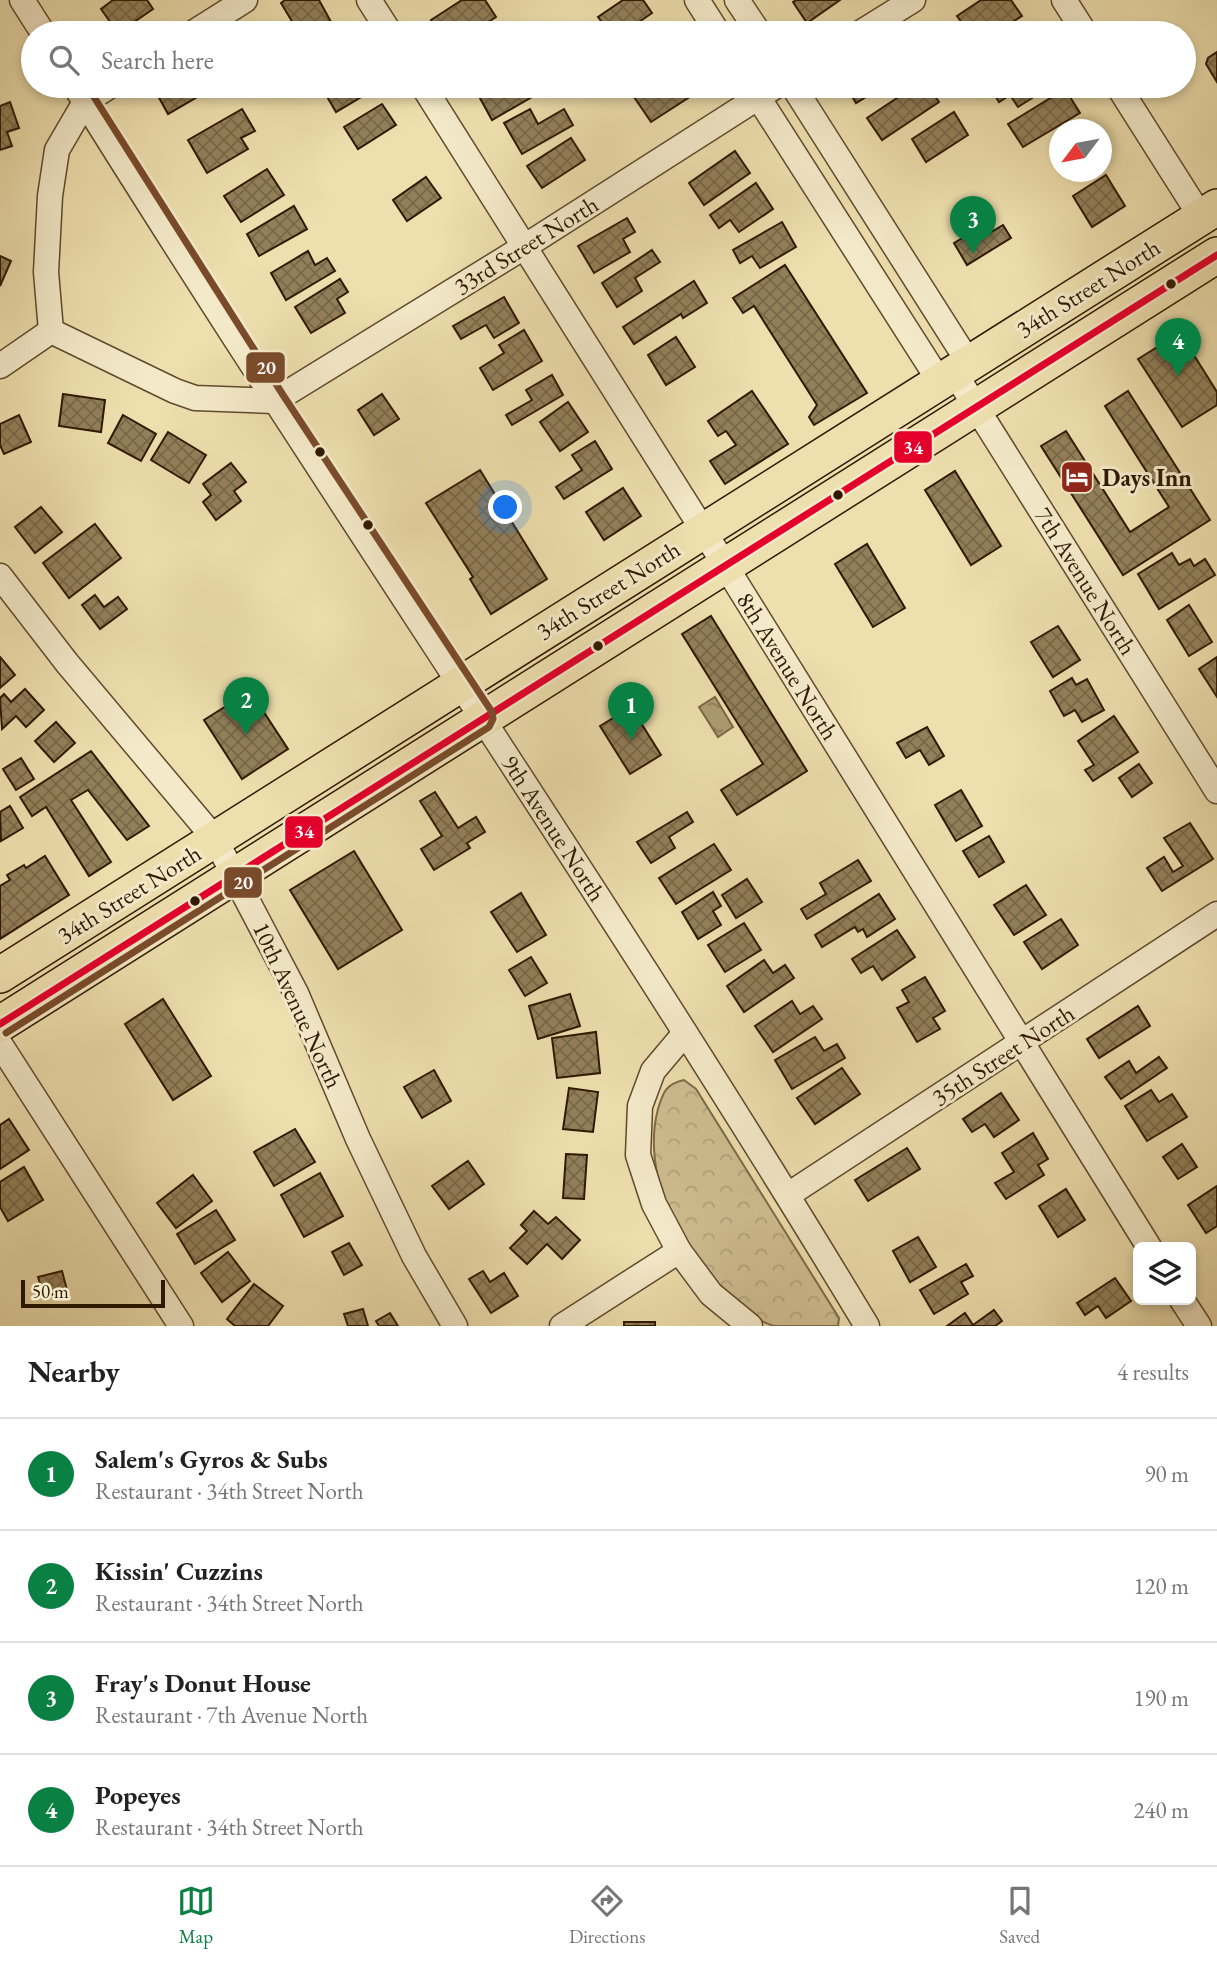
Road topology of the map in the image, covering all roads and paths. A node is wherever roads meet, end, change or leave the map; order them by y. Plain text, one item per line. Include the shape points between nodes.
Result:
1 (22, 0) edge
2 (245, 0) edge
3 (369, 0) edge
4 (697, 0) edge
5 (737, 0) edge
6 (913, 0) edge
7 (1064, 0) edge
8 (35, 21) edge
9 (212, 21) edge
10 (382, 21) edge
11 (710, 21) edge
12 (751, 21) edge
13 (879, 21) edge
14 (1077, 21) edge
15 (78, 98) edge
16 (83, 98) edge
17 (431, 98) edge
18 (748, 98) edge
19 (768, 98) edge
20 (800, 98) edge
21 (1127, 98) edge
22 (1209, 212) edge
23 (524, 247) junction
24 (1217, 255) edge
25 (51, 331) junction
26 (0, 366) edge
27 (954, 372) junction
28 (274, 401) junction
29 (976, 407) junction
30 (704, 531) junction
31 (725, 565) junction
32 (0, 576) edge
33 (459, 684) junction
34 (483, 718) junction
35 (1217, 791) edge
36 (215, 839) junction
37 (236, 875) junction
38 (1217, 914) edge
39 (0, 975) edge
40 (0, 1024) edge
41 (685, 1033) junction
42 (1021, 1043) junction
43 (0, 1044) edge
44 (788, 1195) junction
45 (1146, 1242) edge
46 (679, 1251) junction
47 (1185, 1305) edge
48 (181, 1326) edge
49 (455, 1326) edge
50 (562, 1326) edge
51 (750, 1326) edge
52 (867, 1326) edge
53 (1199, 1326) edge

1 - 8 street
2 - 9 street
3 - 10 street
4 - 11 street
5 - 12 street
6 - 13 street
7 - 14 street
15 - 25 street via 57,150 50,196 46,272
16 - 28 street, 9th Avenue North
17 - 23 street, 8th Avenue North
18 - 23 street, 33rd Street North
19 - 27 street, 7th Avenue North
20 - 27 street, 7th Avenue North
21 - 22 street
22 - 27 highway, 34th Street North
23 - 28 street, 33rd Street North
23 - 30 street, 8th Avenue North
24 - 29 highway, 34th Street North
25 - 26 street
25 - 28 street via 195,398
27 - 29 street, 7th Avenue North
27 - 30 highway, 34th Street North
28 - 33 street, 9th Avenue North
29 - 31 highway, 34th Street North
29 - 35 street, 7th Avenue North
30 - 31 street, 8th Avenue North
30 - 33 highway, 34th Street North
31 - 34 highway, 34th Street North
31 - 42 street, 8th Avenue North
32 - 36 street, 10th Avenue North
33 - 34 street, 9th Avenue North
33 - 36 highway, 34th Street North
34 - 37 highway, 34th Street North
34 - 41 street, 9th Avenue North
36 - 37 street, 10th Avenue North
36 - 39 highway, 34th Street North
37 - 40 highway, 34th Street North
37 - 49 street, 10th Avenue North via 298,998 414,1256
38 - 42 street, 35th Street North
41 - 44 street, 9th Avenue North
41 - 46 street via 653,1071 640,1106 638,1155 654,1203
42 - 44 street, 35th Street North
42 - 45 street, 8th Avenue North
43 - 48 street
44 - 52 street, 9th Avenue North
46 - 50 street
46 - 51 street via 711,1294
47 - 53 street

